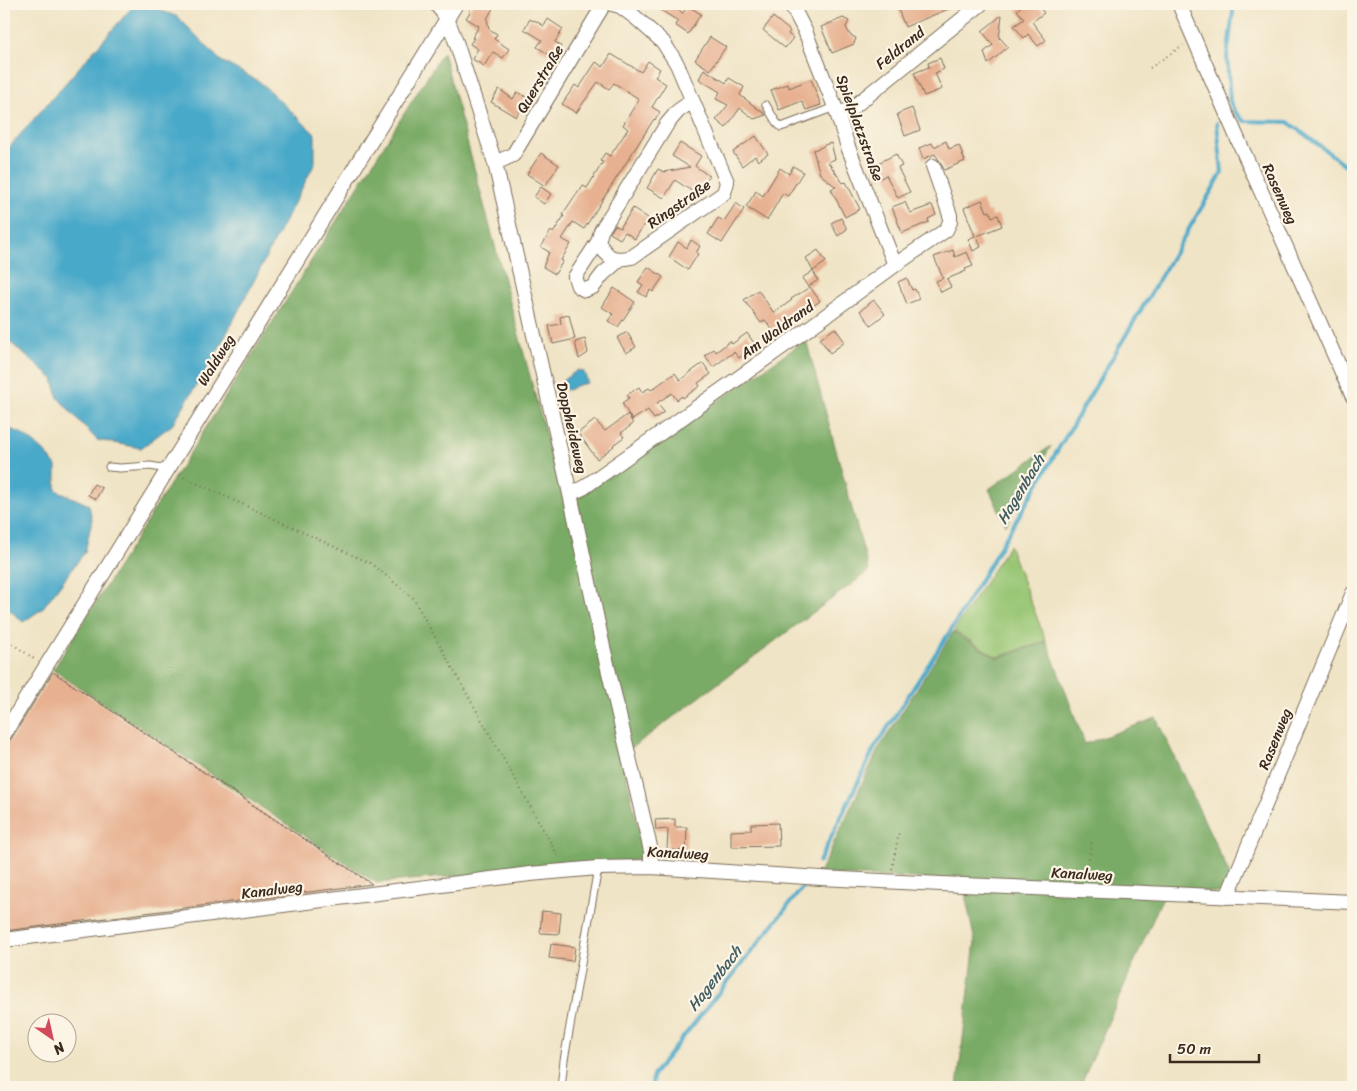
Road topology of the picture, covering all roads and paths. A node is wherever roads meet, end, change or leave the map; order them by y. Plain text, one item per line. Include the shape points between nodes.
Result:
1 (436, 4) edge
2 (456, 4) edge
3 (604, 4) edge
4 (612, 4) edge
5 (791, 4) edge
6 (981, 4) edge
7 (1179, 4) edge
8 (447, 18) junction
9 (1193, 38) junction
10 (1150, 68) dead end
11 (692, 101) junction
12 (766, 106) dead end
13 (836, 110) junction
14 (495, 163) junction
15 (933, 166) dead end
16 (598, 242) junction
17 (619, 260) junction
18 (895, 265) junction
19 (1353, 397) edge
20 (109, 467) dead end
21 (168, 469) junction
22 (570, 494) junction
23 (1353, 593) edge
24 (4, 638) edge
25 (45, 666) junction
26 (4, 734) edge
27 (899, 832) dead end
28 (1092, 842) dead end
29 (651, 867) junction
30 (598, 868) junction
31 (561, 871) junction
32 (889, 881) junction
33 (1083, 891) junction
34 (383, 892) junction
35 (1228, 897) junction
36 (1353, 902) edge
37 (4, 940) edge
38 (561, 1087) edge

1 - 8 street, Doppheideweg
2 - 8 street, Waldweg
3 - 14 street, Querstraße via 513,154
4 - 11 street, Ringstraße via 635,17 663,42 677,64
5 - 13 street, Spielplatzstraße
6 - 13 street, Feldrand via 851,109
7 - 9 street, Rasenweg
8 - 14 street, Doppheideweg
8 - 21 street, Waldweg
9 - 10 path
9 - 19 street, Rasenweg
11 - 16 street, Ringstraße via 667,124 600,230
11 - 17 street, Ringstraße via 728,182 724,193 632,257
12 - 13 lane via 780,127
13 - 18 street, Spielplatzstraße
14 - 22 street, Doppheideweg
15 - 18 street, Am Waldrand via 950,222 946,230
16 - 17 street via 606,254
16 - 17 street, Ringstraße via 575,276 578,286 585,290 593,287
18 - 22 street, Am Waldrand
20 - 21 lane
21 - 25 street, Waldweg
21 - 31 path via 372,564 413,598 557,854
22 - 29 street, Doppheideweg via 651,851
23 - 35 street, Rasenweg
24 - 25 path
25 - 26 street, Waldweg
25 - 34 path
27 - 32 path
28 - 33 path
29 - 30 street, Kanalweg
29 - 32 street, Kanalweg
30 - 31 street, Kanalweg
30 - 38 lane
31 - 34 street, Kanalweg
32 - 33 street, Kanalweg
33 - 35 street, Kanalweg
34 - 37 street, Kanalweg
35 - 36 street, Kanalweg

